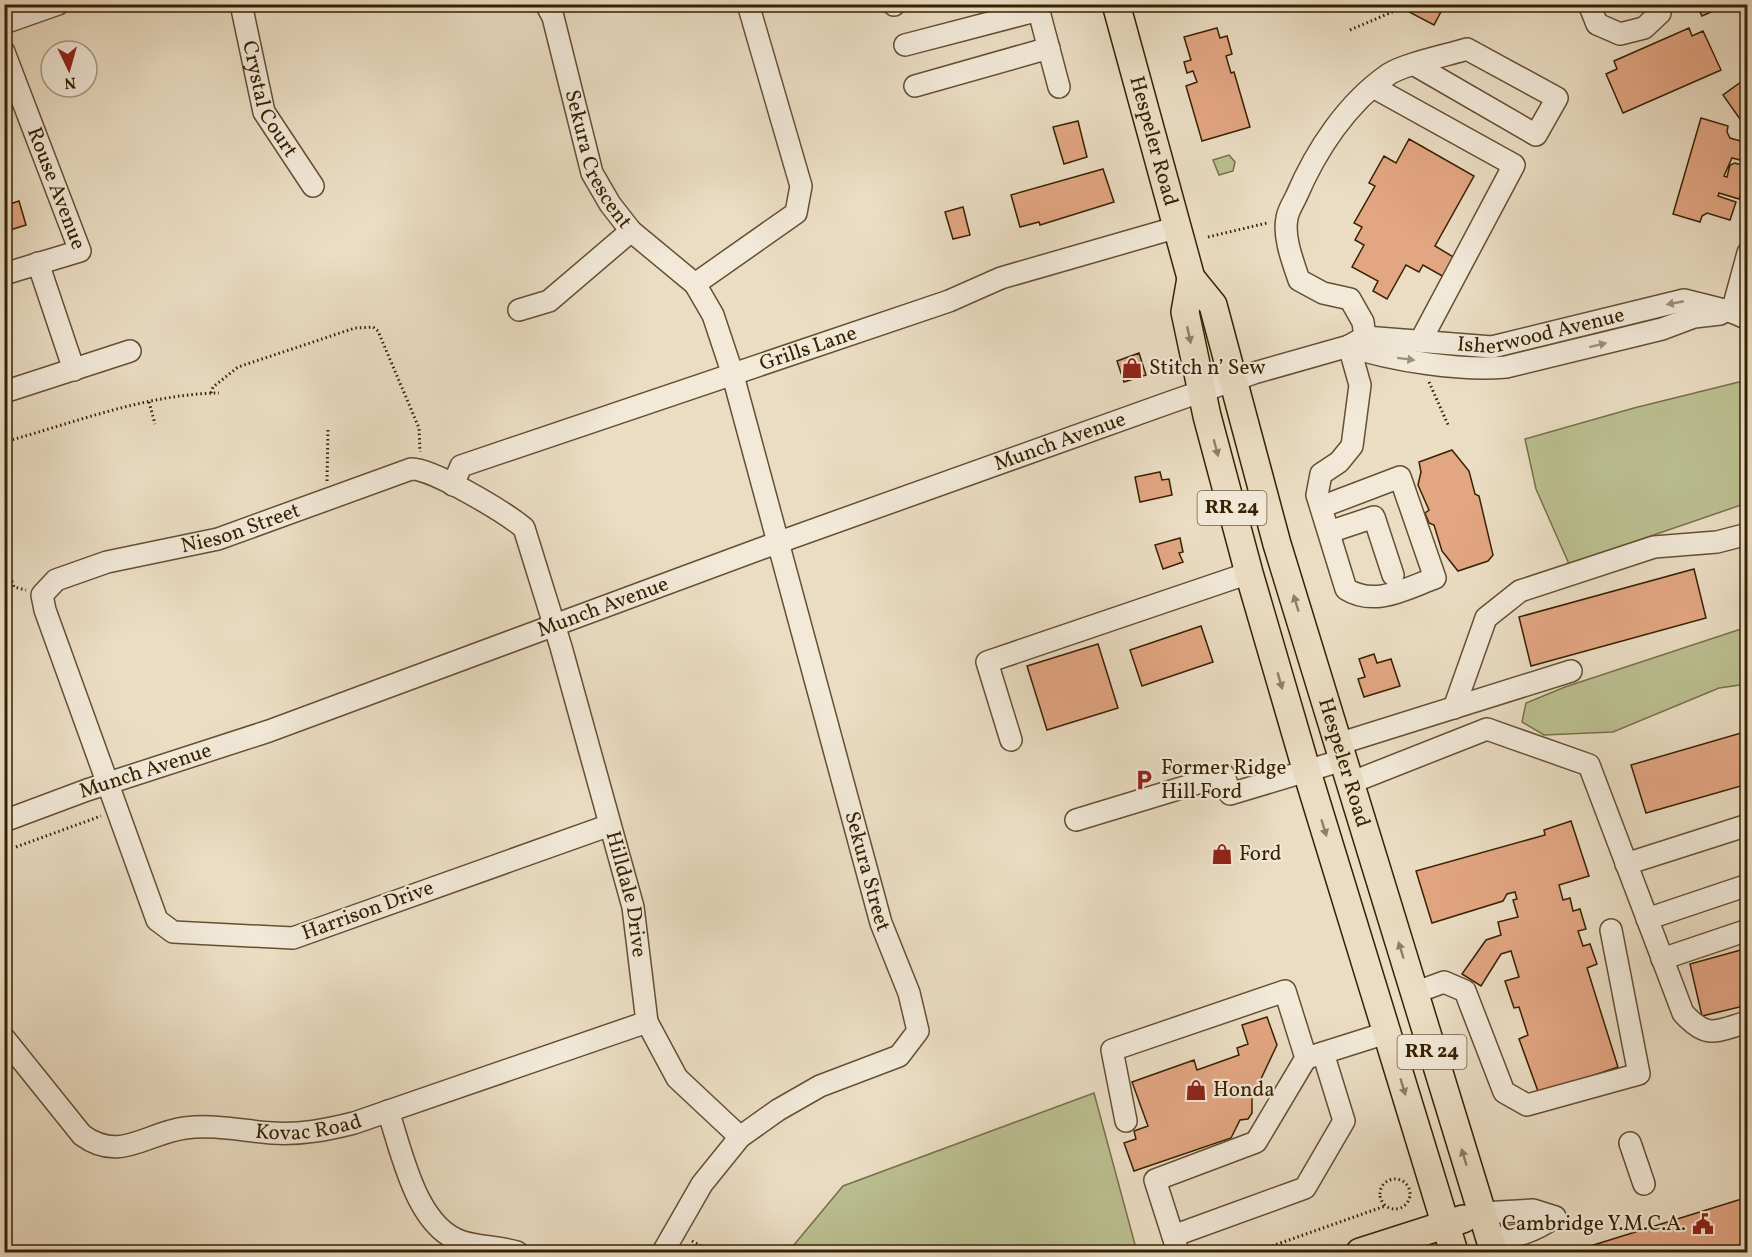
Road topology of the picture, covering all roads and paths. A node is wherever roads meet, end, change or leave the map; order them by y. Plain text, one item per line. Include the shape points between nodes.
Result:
1 (58, 4) edge
2 (241, 4) edge
3 (546, 4) edge
4 (748, 4) edge
5 (1116, 4) edge
6 (1404, 4) edge
7 (1589, 4) edge
8 (1660, 4) edge
9 (1038, 7) edge
10 (4, 23) edge
11 (1350, 30) dead end
12 (905, 45) dead end
13 (1049, 48) junction
14 (4, 52) edge
15 (1415, 65) junction
16 (915, 86) dead end
17 (1059, 87) dead end
18 (1375, 88) junction
19 (313, 186) dead end
20 (1287, 218) junction
21 (1178, 227) junction
22 (631, 231) junction
23 (1208, 237) dead end
24 (1748, 253) edge
25 (38, 264) junction
26 (4, 274) edge
27 (1191, 278) junction
28 (695, 284) junction
29 (519, 310) dead end
30 (1740, 315) edge
31 (1421, 340) junction
32 (1357, 341) junction
33 (130, 351) dead end
34 (74, 370) junction
35 (732, 372) junction
36 (1426, 375) dead end
37 (1233, 380) junction
38 (1202, 391) junction
39 (4, 392) edge
40 (212, 393) junction
41 (219, 393) dead end
42 (149, 402) junction
43 (155, 424) dead end
44 (1449, 427) dead end
45 (328, 429) dead end
46 (4, 442) edge
47 (419, 469) junction
48 (453, 485) junction
49 (332, 498) junction
50 (1321, 507) junction
51 (1329, 532) junction
52 (1748, 534) edge
53 (778, 543) junction
54 (4, 560) edge
55 (1249, 573) junction
56 (1393, 574) dead end
57 (42, 595) junction
58 (554, 625) junction
59 (1571, 671) dead end
60 (1454, 708) junction
61 (1011, 740) dead end
62 (1344, 763) junction
63 (1306, 772) junction
64 (108, 783) junction
65 (95, 812) dead end
66 (1076, 820) dead end
67 (4, 821) edge
68 (610, 825) junction
69 (1748, 825) edge
70 (16, 847) dead end
71 (1626, 864) junction
72 (1748, 885) edge
73 (1647, 919) junction
74 (1611, 930) dead end
75 (1748, 930) edge
76 (1662, 959) junction
77 (1414, 993) junction
78 (647, 1022) junction
79 (1748, 1022) edge
80 (1386, 1033) junction
81 (4, 1038) edge
82 (1315, 1056) junction
83 (388, 1111) junction
84 (1126, 1121) dead end
85 (740, 1137) junction
86 (1630, 1143) dead end
87 (1644, 1184) dead end
88 (1385, 1206) junction
89 (1488, 1234) edge
90 (692, 1240) dead end
91 (1176, 1244) edge
92 (1449, 1245) edge
93 (517, 1252) edge
94 (663, 1252) edge
95 (714, 1252) edge
96 (1256, 1252) edge
97 (1360, 1252) edge

1 - 10 street
2 - 19 street, Crystal Court via 264,112
3 - 22 street, Sekura Crescent via 553,17 592,173
4 - 28 street via 801,186 796,213
5 - 21 main road, Hespeler Road / RR 24
6 - 11 path
7 - 8 street via 1597,24 1620,34 1644,28 1660,13
9 - 12 street
9 - 13 street
13 - 16 street
13 - 17 street
14 - 25 street, Rouse Avenue via 80,251
15 - 15 street via 1536,135 1557,98 1467,49
15 - 18 street via 1390,73
18 - 20 street via 1351,108 1325,141
18 - 31 street via 1514,165
20 - 23 path
20 - 32 street via 1290,254 1299,280 1323,293 1350,299 1363,322
21 - 27 main road, Hespeler Road / RR 24
21 - 35 street, Grills Lane via 1001,278 949,301
22 - 28 street, Sekura Crescent
22 - 29 street via 549,301
24 - 30 street
25 - 26 street, Rouse Avenue
25 - 34 street
27 - 37 main road, Hespeler Road / RR 24 via 1213,305
27 -> 38 main road, Hespeler Road / RR 24 via 1185,312
28 - 35 street, Sekura Crescent via 713,315
30 -> 31 street, Isherwood Avenue via 1683,300 1492,347
32 -> 30 street, Isherwood Avenue via 1378,356 1506,368 1662,329 1694,317
31 - 32 street, Isherwood Avenue
32 - 37 street, Isherwood Avenue
32 - 50 street via 1360,385 1352,446 1340,462 1321,474 1317,495
33 - 34 street
34 - 39 street
35 - 48 street, Grills Lane via 461,466
35 - 53 street, Sekura Street
36 - 44 path
37 - 38 street, Isherwood Avenue
62 -> 37 main road, Hespeler Road / RR 24 via 1277,544
38 - 53 street, Munch Avenue
38 -> 55 main road, Hespeler Road / RR 24
40 - 41 path
40 - 42 path
40 - 47 path via 213,387 238,367 355,328 373,327 419,428
42 - 43 path
42 - 46 path
45 - 49 path via 326,466
47 - 48 street
47 - 49 street, Nieson Street
48 - 58 street via 524,528
49 - 57 street, Nieson Street via 218,539 107,562 56,580
50 - 51 street
50 - 51 street via 1400,477 1435,578 1381,598 1359,597 1346,589
51 - 56 street via 1374,517
52 - 60 street via 1716,542 1654,547 1520,591 1486,618
53 - 58 street, Munch Avenue
53 - 85 street, Sekura Street via 881,923 909,993 918,1031 898,1056 820,1086
54 - 57 path via 14,587
55 - 61 street via 987,662
55 -> 63 main road, Hespeler Road / RR 24
57 - 64 street
58 - 64 street, Munch Avenue via 269,731
58 - 68 street, Hilldale Drive
59 - 60 street
60 - 62 street
62 - 63 street
62 - 71 street via 1487,729 1589,765
77 -> 62 main road, Hespeler Road / RR 24
63 - 66 street via 1230,795 1224,775
63 -> 80 main road, Hespeler Road / RR 24
64 - 67 street, Munch Avenue
64 - 68 street, Harrison Drive via 157,920 173,932 293,938
65 - 70 path via 99,817
68 - 78 street, Hilldale Drive via 633,907
69 - 71 street
71 - 73 street
72 - 73 street
73 - 76 street
74 - 77 street via 1639,1074 1527,1105 1504,1092 1465,991 1444,982
75 - 76 street
76 - 79 street via 1683,1013 1697,1029 1711,1032
89 -> 77 main road, Hespeler Road / RR 24
78 - 83 street, Kovac Road
78 - 85 street, Hilldale Drive via 677,1078
80 - 82 street
80 -> 92 main road, Hespeler Road / RR 24
81 - 83 street, Kovac Road via 82,1135 109,1148 183,1128 321,1132
82 - 84 street via 1285,991 1112,1050
82 - 91 street via 1256,1142 1155,1180
82 - 91 street via 1344,1121 1305,1188
83 - 93 street via 421,1205 441,1229 462,1242
85 - 94 street, Sekura Street via 702,1184
86 - 87 street
88 - 88 path via 1380,1189 1386,1181 1395,1178 1408,1186 1410,1197 1406,1207
88 - 96 path
89 - 92 main road
90 - 95 path
92 - 97 main road

